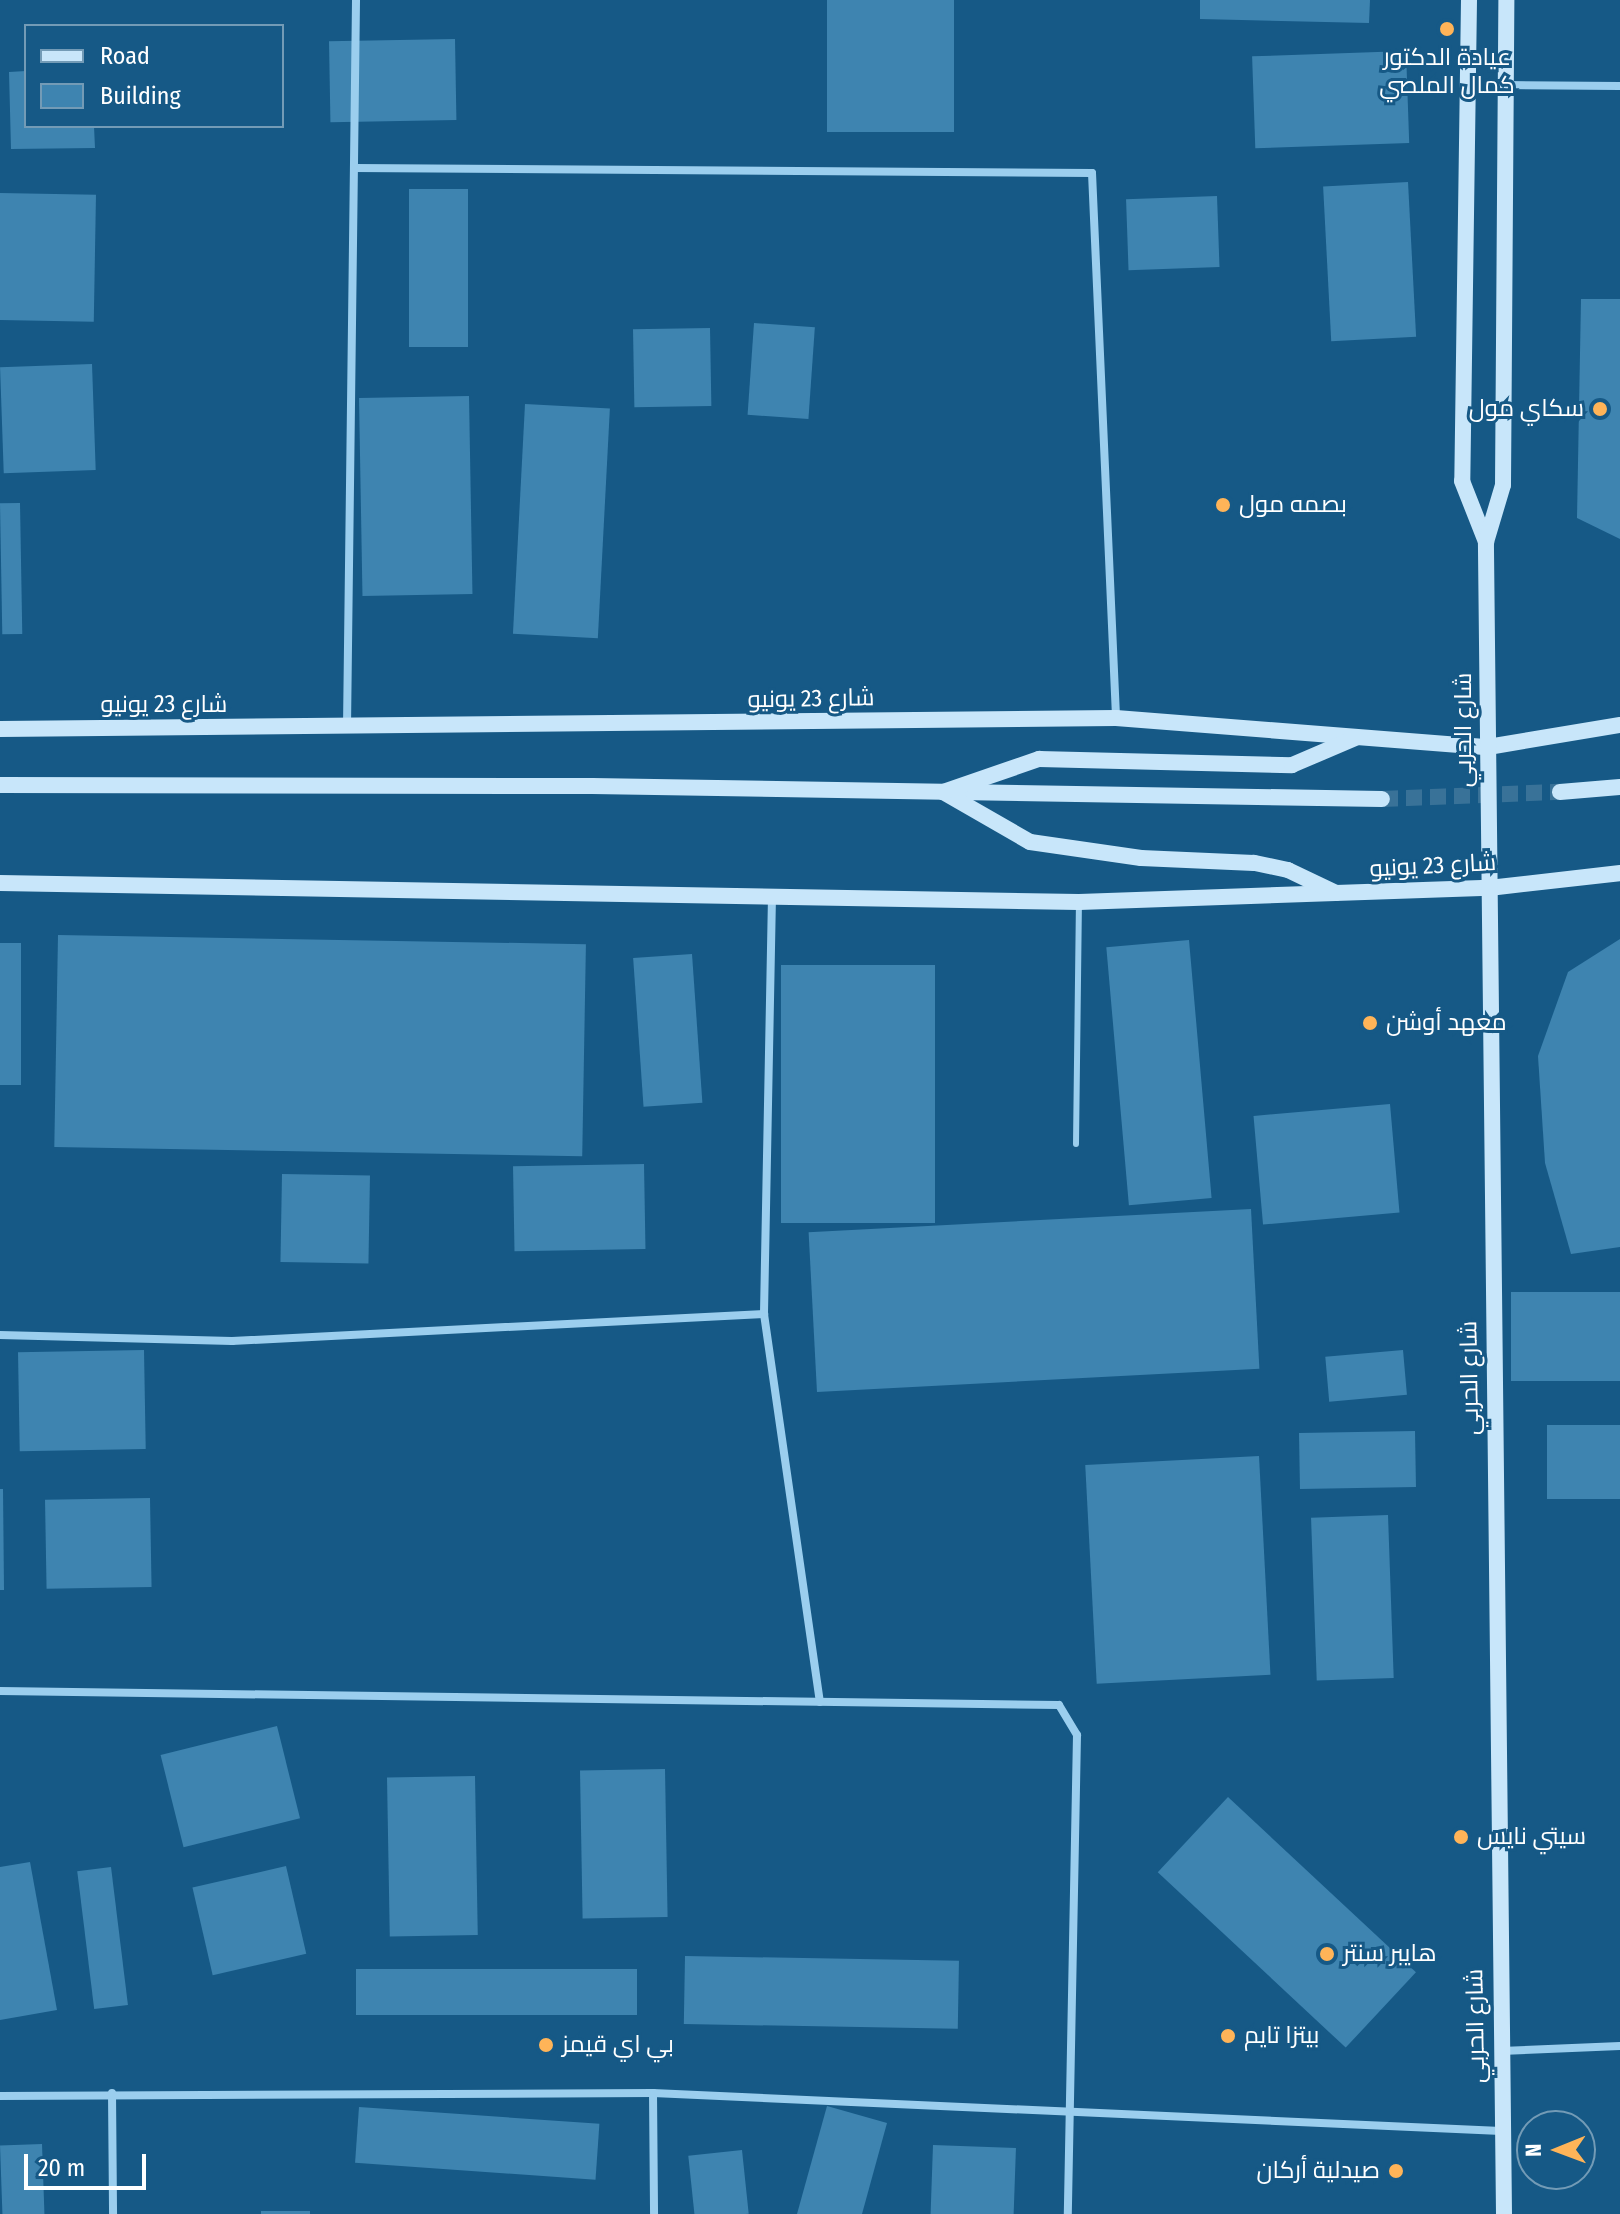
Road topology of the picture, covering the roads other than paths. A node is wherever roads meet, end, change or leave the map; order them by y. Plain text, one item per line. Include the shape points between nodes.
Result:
1 (356, 0) edge
2 (1469, 0) edge
3 (1506, 0) edge
4 (1506, 85) junction
5 (1620, 86) edge
6 (354, 168) junction
7 (1486, 542) junction
8 (1116, 718) junction
9 (1620, 725) edge
10 (0, 729) edge
11 (347, 729) junction
12 (1356, 737) junction
13 (1488, 747) junction
14 (0, 785) edge
15 (1620, 787) edge
16 (943, 792) junction
17 (1560, 792) tunnel mouth
18 (1382, 799) tunnel mouth
19 (1620, 873) edge
20 (0, 883) edge
21 (1489, 888) junction
22 (1337, 894) junction
23 (772, 896) junction
24 (1079, 902) junction
25 (1076, 1144) dead end
26 (764, 1314) junction
27 (0, 1335) edge
28 (0, 1691) edge
29 (820, 1702) junction
30 (1620, 2046) edge
31 (1500, 2051) junction
32 (112, 2093) junction
33 (653, 2093) junction
34 (0, 2096) edge
35 (1066, 2113) junction
36 (1501, 2131) junction
37 (113, 2214) edge
38 (654, 2214) edge
39 (1068, 2214) edge
40 (1504, 2214) edge

1 - 6 street
2 - 7 street, شارع الحربي via 1462,481
3 - 4 street, شارع الحربي
4 - 5 street
4 - 7 street, شارع الحربي via 1503,485
6 - 8 street via 1092,173
6 - 11 street
7 - 13 street, شارع الحربي
8 - 11 street, شارع 23 يونيو
8 - 12 street, شارع 23 يونيو
9 - 13 street, شارع 23 يونيو
10 - 11 street, شارع 23 يونيو
12 - 13 street, شارع 23 يونيو
12 - 16 street via 1292,765 1039,759
13 - 21 street, شارع الحربي
14 - 16 street
15 - 17 street
16 - 18 street
16 - 22 street via 1030,842 1141,858 1254,863 1288,870
19 - 21 street, شارع 23 يونيو
20 - 23 street, شارع 23 يونيو
21 - 22 street, شارع 23 يونيو
21 - 31 street, شارع الحربي
22 - 24 street, شارع 23 يونيو
23 - 24 street, شارع 23 يونيو
23 - 26 street
24 - 25 lane
26 - 27 street via 232,1341
26 - 29 street
28 - 29 street
29 - 35 street via 1059,1705 1071,1717 1077,1735
30 - 31 street
31 - 36 street, شارع الحربي
32 - 33 street
32 - 34 street
32 - 37 street
33 - 35 street
33 - 38 street
35 - 36 street
35 - 39 street
36 - 40 street, شارع الحربي

